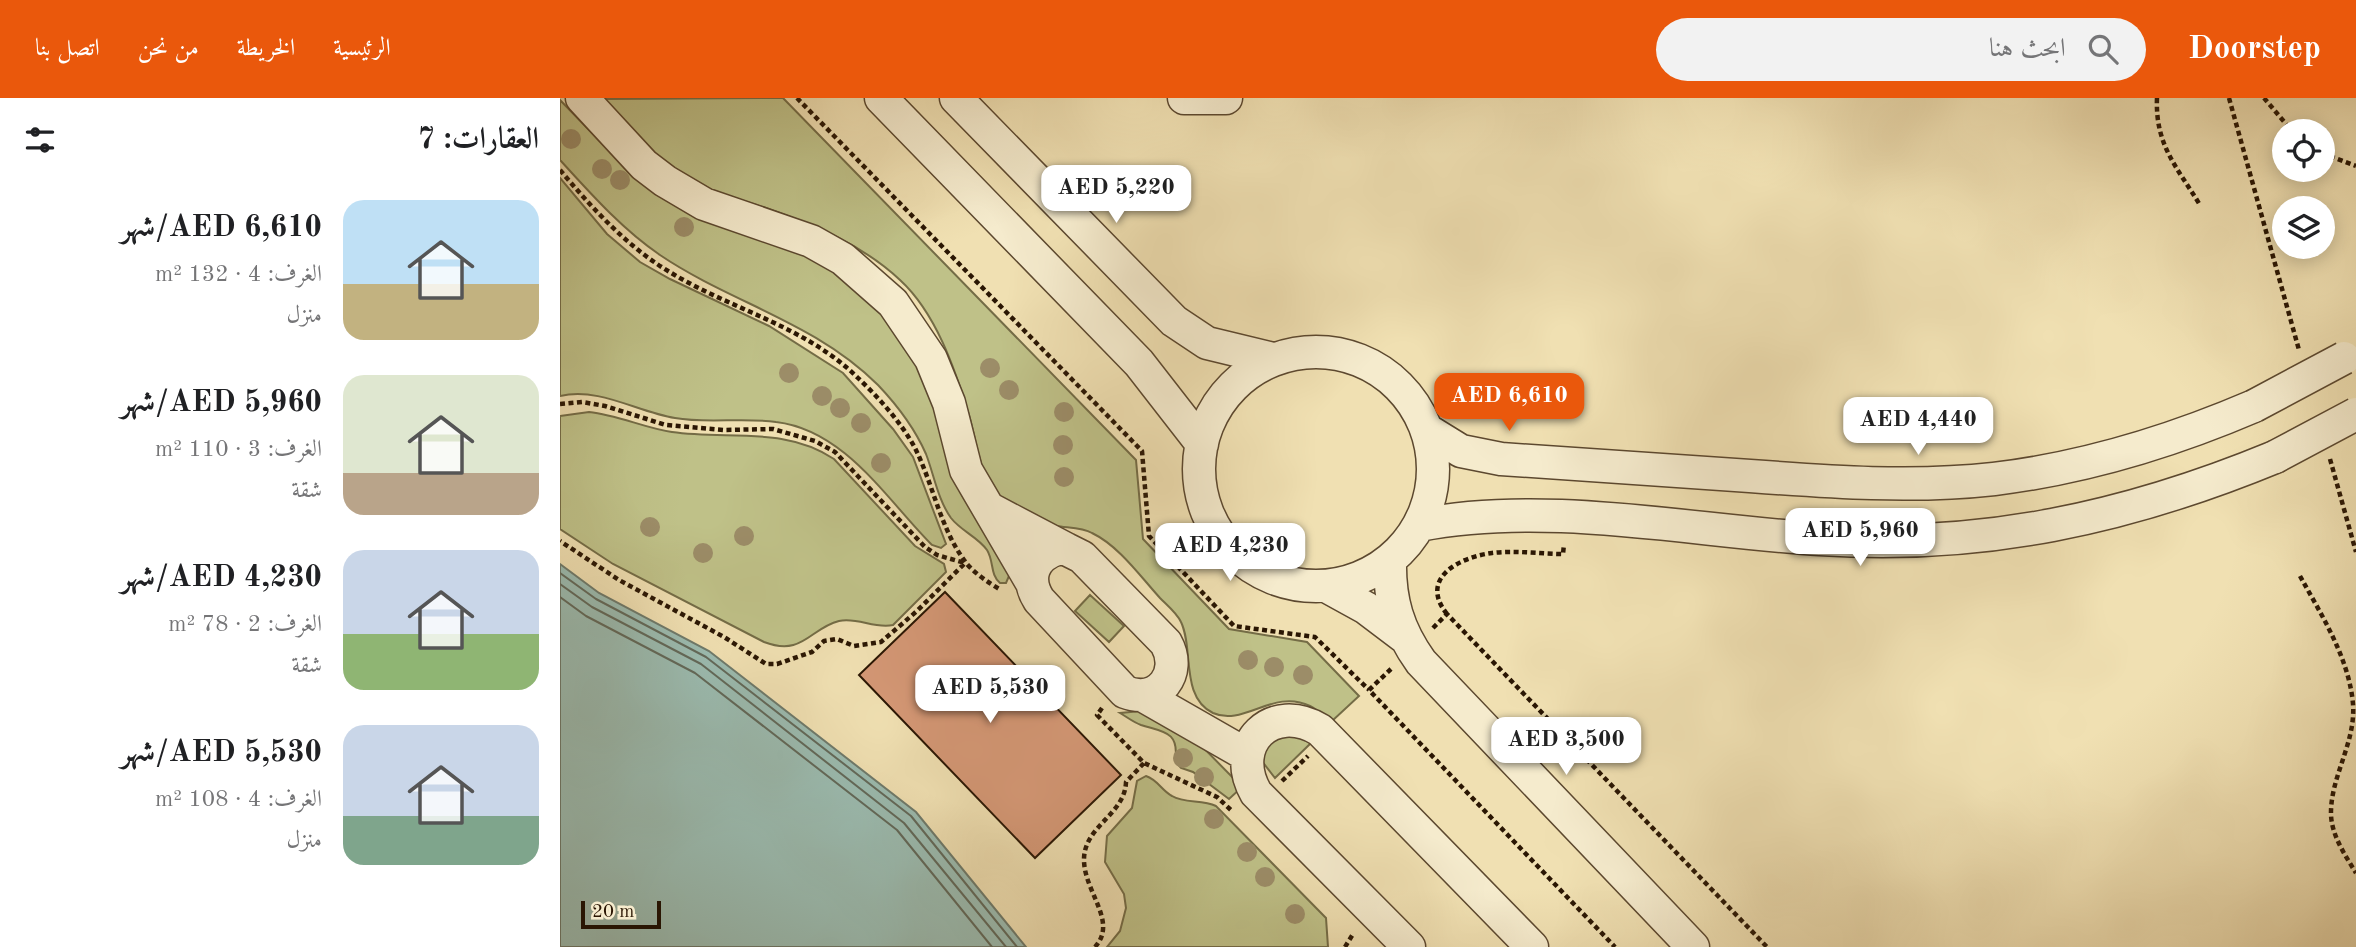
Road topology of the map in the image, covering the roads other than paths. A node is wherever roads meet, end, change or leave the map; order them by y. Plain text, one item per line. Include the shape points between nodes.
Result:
1 (582, 98) edge
2 (881, 98) edge
3 (956, 98) edge
4 (1184, 98) edge
5 (1226, 98) edge
6 (2350, 355) edge
7 (1273, 359) junction
8 (2356, 414) edge
9 (1427, 429) junction
10 (1202, 444) junction
11 (989, 508) junction
12 (1419, 525) junction
13 (1066, 549) junction
14 (1390, 560) junction
15 (1326, 586) junction
16 (1038, 594) junction
17 (1407, 642) junction
18 (1172, 671) junction
19 (1131, 691) junction
20 (1206, 729) junction
21 (1247, 755) junction
22 (1409, 947) edge
23 (1532, 947) edge
24 (1693, 947) edge

1 - 11 street via 644,165 665,181 704,204 811,241 843,259 893,303 936,368 966,470
2 - 10 street via 1139,363
3 - 7 street via 1174,321 1206,343
4 - 5 street
6 - 9 street, bridge via 2254,406 2108,459 1941,483 1828,482 1501,459 1461,451
7 - 9 street via 1324,352 1358,359 1400,387
7 - 10 street via 1240,379 1227,393 1207,425
8 - 12 street, bridge via 2225,478 2128,510 2004,535 1881,542 1566,517 1490,516
9 - 12 street via 1433,483
10 - 15 street via 1199,473 1204,503 1228,547 1268,576 1297,585
11 - 13 street
11 - 16 street
12 - 14 street
13 - 16 street via 1041,558 1032,574
13 - 18 street via 1082,557 1166,643
14 - 15 street via 1360,578
14 - 17 street via 1392,599
15 - 17 street via 1366,608
16 - 19 street
17 - 24 street via 1434,677
18 - 19 street via 1162,688
18 - 20 street
19 - 20 street
20 - 21 street
21 - 22 street via 1249,780 1256,793
21 - 23 street via 1252,742 1270,724 1296,720 1320,730

